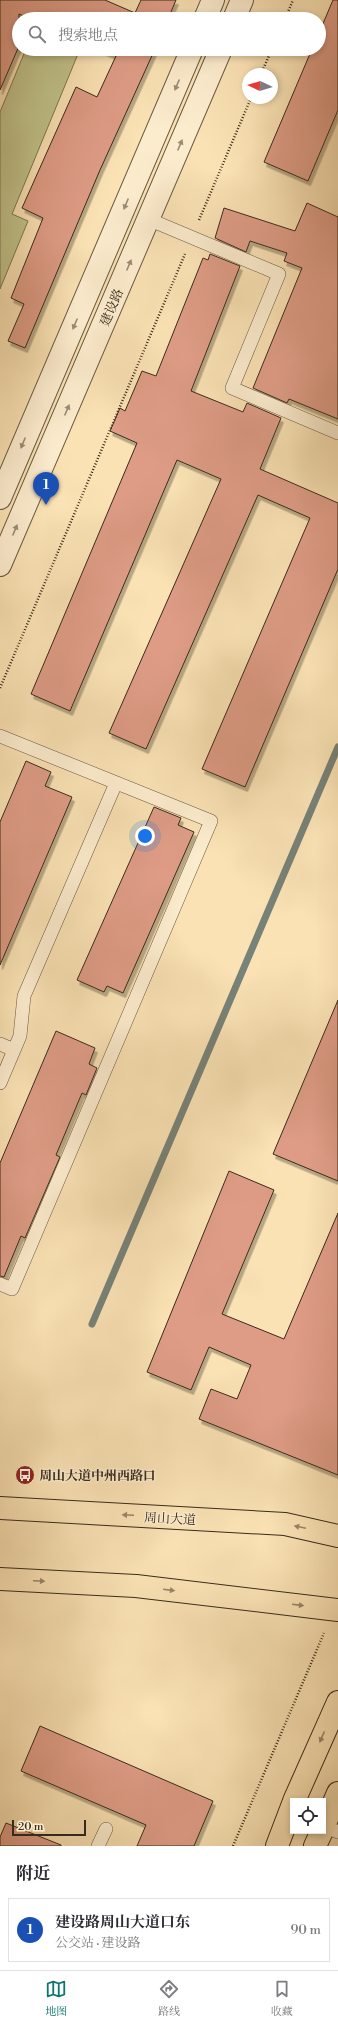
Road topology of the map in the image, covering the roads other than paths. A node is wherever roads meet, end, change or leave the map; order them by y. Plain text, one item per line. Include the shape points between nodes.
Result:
1 (213, 0) edge
2 (242, 0) edge
3 (208, 12) edge
4 (237, 12) edge
5 (189, 56) edge
6 (218, 56) edge
7 (148, 219) junction
8 (338, 433) edge
9 (0, 498) edge
10 (0, 566) edge
11 (0, 736) edge
12 (116, 783) junction
13 (0, 1044) edge
14 (14, 1050) junction
15 (0, 1083) edge
16 (0, 1284) edge
17 (0, 1508) edge
18 (338, 1536) edge
19 (0, 1579) edge
20 (336, 1610) edge
21 (338, 1702) edge
22 (338, 1793) edge
23 (296, 1798) edge
24 (290, 1812) edge
25 (106, 1829) dead end
26 (327, 1829) edge
27 (98, 1846) edge
28 (276, 1846) edge
29 (315, 1846) edge

1 - 3 street
2 - 4 street
5 -> 9 street, 建设路
7 -> 6 street, 建设路
7 - 8 lane via 279,274 232,388
10 -> 7 street, 建设路
11 - 12 lane
12 - 14 lane via 24,996 20,1036
12 - 16 lane via 211,821 12,1289
13 - 14 lane
14 - 15 lane
18 -> 17 main road, 周山大道 via 285,1524
19 -> 20 main road via 136,1586
21 -> 23 main road
22 - 26 main road
24 - 28 main road
25 - 27 lane
26 - 29 main road

